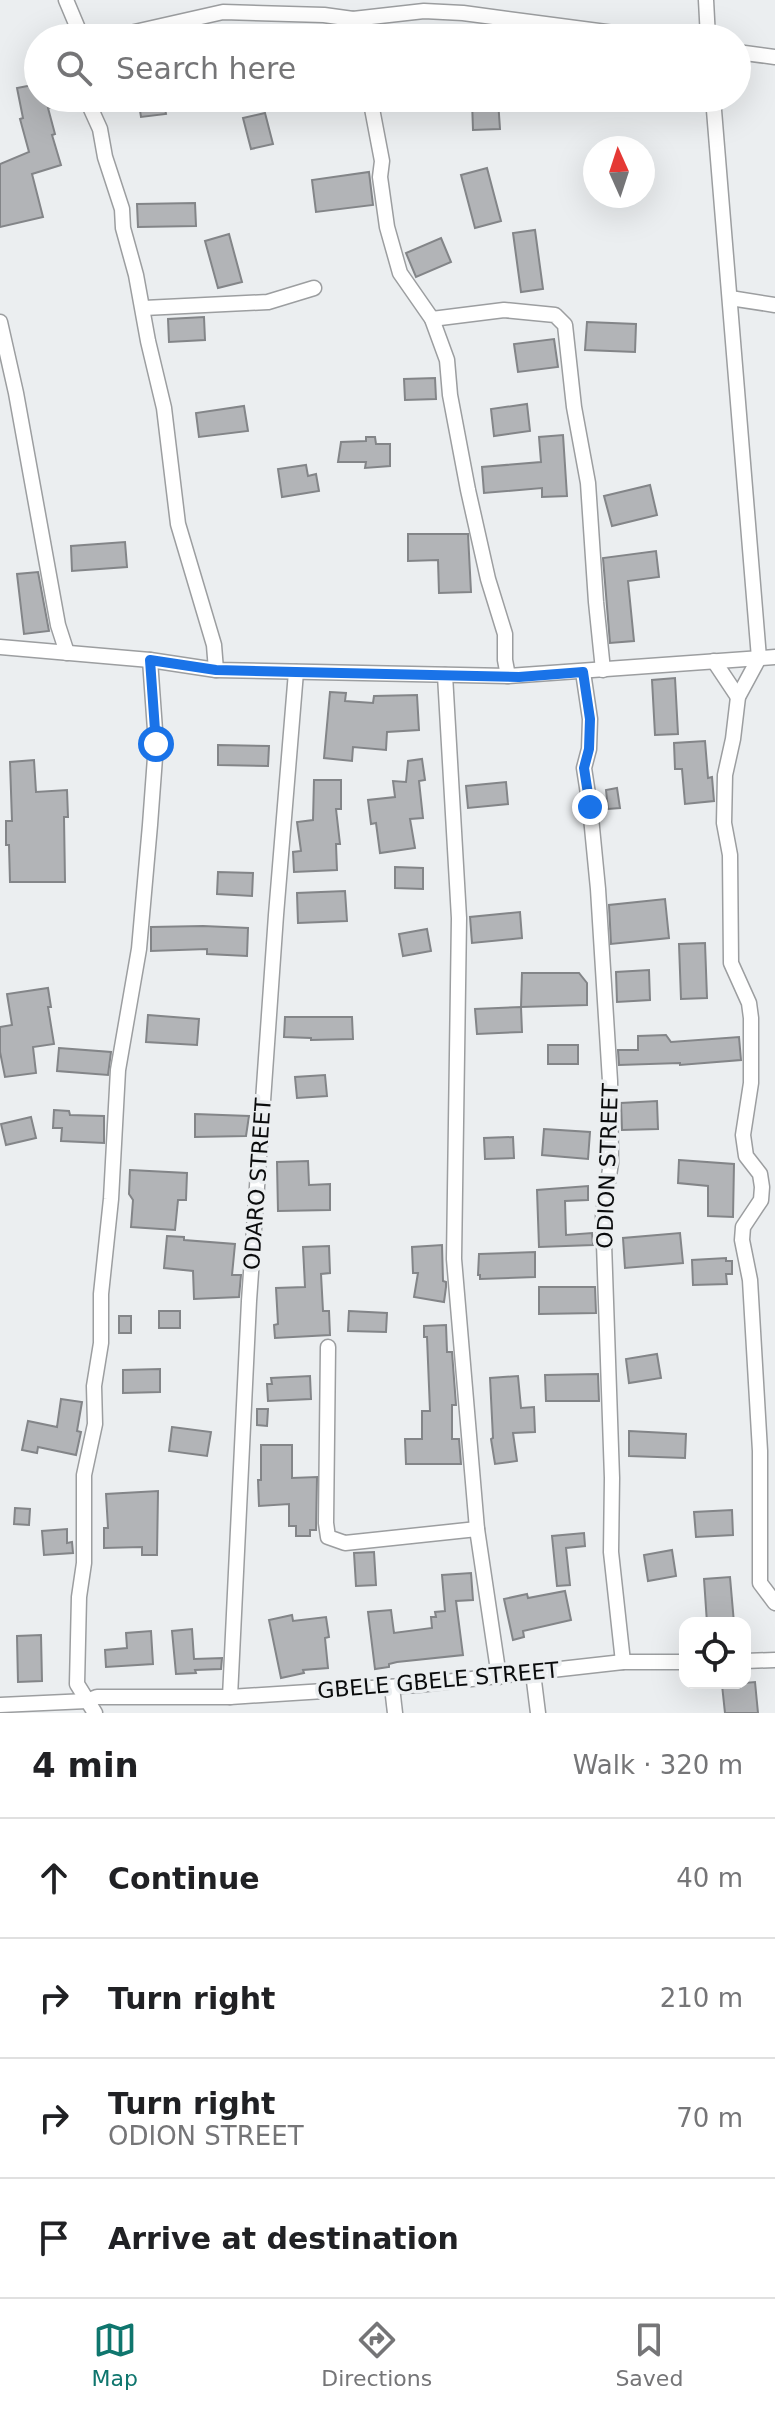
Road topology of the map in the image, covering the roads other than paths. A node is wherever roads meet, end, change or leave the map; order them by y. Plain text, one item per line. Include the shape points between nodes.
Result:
1 (66, 0) edge
2 (706, 0) edge
3 (353, 19) junction
4 (76, 24) edge
5 (170, 24) edge
6 (354, 24) edge
7 (546, 24) edge
8 (707, 24) edge
9 (751, 54) edge
10 (775, 57) edge
11 (92, 112) edge
12 (373, 112) edge
13 (714, 112) edge
14 (314, 288) dead end
15 (730, 298) junction
16 (775, 305) edge
17 (144, 308) junction
18 (432, 319) junction
19 (0, 322) edge
20 (0, 647) edge
21 (67, 653) junction
22 (775, 657) edge
23 (759, 658) junction
24 (150, 660) junction
25 (714, 661) junction
26 (216, 670) junction
27 (603, 670) junction
28 (296, 672) junction
29 (583, 672) junction
30 (445, 675) junction
31 (508, 676) junction
32 (738, 697) junction
33 (328, 1347) dead end
34 (477, 1529) junction
35 (775, 1603) edge
36 (775, 1660) edge
37 (751, 1661) edge
38 (623, 1662) junction
39 (679, 1662) edge
40 (533, 1673) junction
41 (499, 1677) junction
42 (392, 1687) junction
43 (230, 1697) junction
44 (0, 1705) edge
45 (91, 1707) edge
46 (395, 1713) edge
47 (538, 1713) edge

1 - 4 street
2 - 8 street
3 - 5 street via 223,12
3 - 6 street
3 - 7 street via 424,11
9 - 10 street
11 - 17 street
12 - 18 street via 387,227 400,273
13 - 15 street
14 - 17 street via 268,302
15 - 16 street
15 - 23 street
17 - 26 street via 164,408 178,524 214,645
18 - 27 street via 504,310 555,315 565,325 588,483
18 - 31 street via 447,360 468,490 505,634
19 - 21 street
20 - 21 street
21 - 24 street
22 - 23 street
23 - 25 street
23 - 32 street
24 - 26 street
24 - 45 street via 156,744 150,825 139,949 118,1070 95,1424 84,1475 77,1684
25 - 27 street
25 - 32 street
26 - 28 street
27 - 29 street
28 - 30 street
28 - 43 street, ODARO STREET via 249,1301
29 - 31 street
29 - 38 street, ODION STREET via 590,719 584,768 610,1081 611,1163 603,1214 611,1552
30 - 31 street
30 - 34 street via 459,918 454,1259
32 - 35 street via 725,775 724,823 730,855 731,963 751,1018 751,1083 743,1135 746,1156 760,1174 762,1187 742,1240 750,1280 760,1451 760,1583
33 - 34 street via 328,1537 345,1543
34 - 41 street
36 - 37 street
38 - 39 street, GBELE GBELE STREET
38 - 40 street, GBELE GBELE STREET
40 - 41 street, GBELE GBELE STREET
40 - 47 street
41 - 42 street, GBELE GBELE STREET
42 - 43 street, GBELE GBELE STREET
42 - 46 street
43 - 45 street, GBELE GBELE STREET via 97,1697
44 - 45 street, GBELE GBELE STREET

